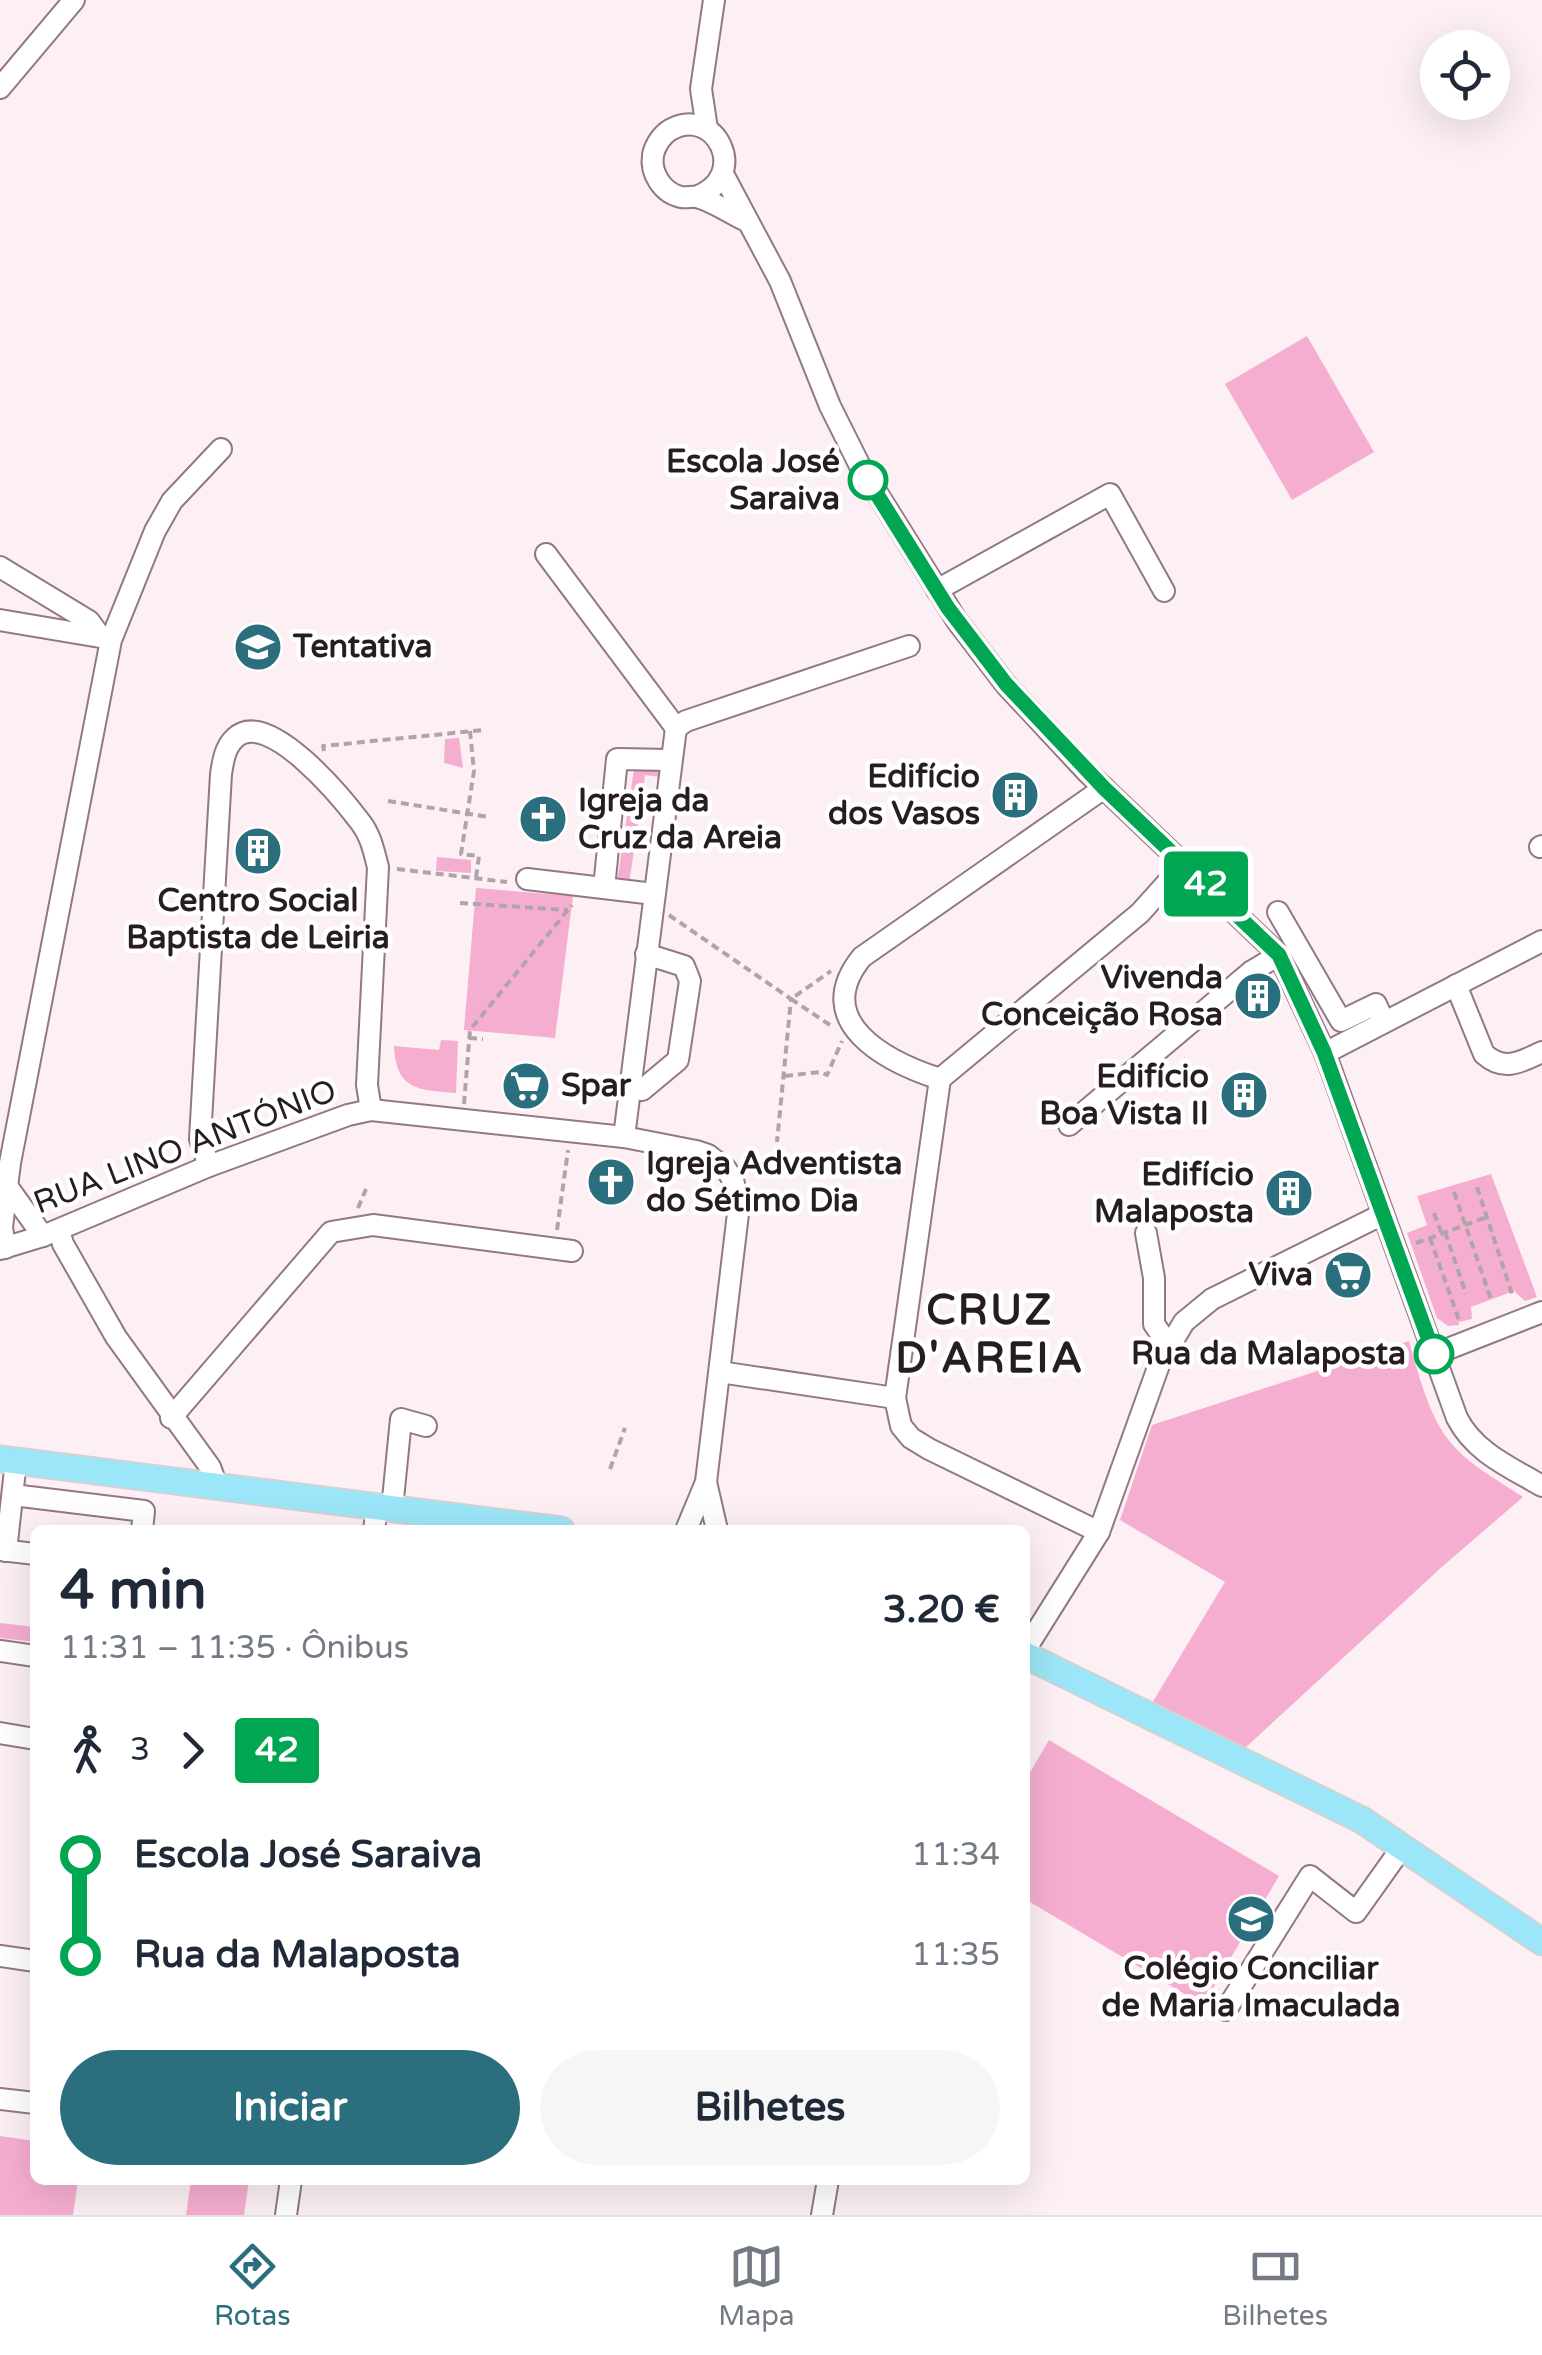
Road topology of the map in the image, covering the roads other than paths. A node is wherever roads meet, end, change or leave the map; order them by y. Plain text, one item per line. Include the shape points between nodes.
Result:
1 (74, 0) edge
2 (714, 0) edge
3 (0, 88) edge
4 (701, 89) junction
5 (683, 125) junction
6 (707, 130) junction
7 (723, 174) junction
8 (696, 197) junction
9 (747, 221) junction
10 (221, 449) dead end
11 (546, 554) dead end
12 (0, 567) edge
13 (937, 590) junction
14 (1164, 591) dead end
15 (0, 620) edge
16 (105, 638) junction
17 (909, 646) dead end
18 (676, 728) junction
19 (670, 760) junction
20 (1104, 788) junction
21 (1184, 864) junction
22 (518, 880) road end
23 (604, 888) junction
24 (653, 899) junction
25 (1278, 912) dead end
26 (1290, 934) junction
27 (1542, 941) edge
28 (1274, 949) junction
29 (646, 954) junction
30 (1320, 984) junction
31 (1456, 985) junction
32 (1299, 993) junction
33 (1384, 1022) junction
34 (1324, 1052) junction
35 (1542, 1052) edge
36 (940, 1079) junction
37 (630, 1088) junction
38 (371, 1110) junction
39 (1070, 1125) dead end
40 (624, 1137) junction
41 (208, 1166) junction
42 (7, 1186) junction
43 (1383, 1214) junction
44 (51, 1233) junction
45 (1146, 1233) dead end
46 (2, 1249) edge
47 (572, 1251) dead end
48 (1542, 1312) edge
49 (1169, 1346) junction
50 (1434, 1354) junction
51 (720, 1372) junction
52 (895, 1398) junction
53 (172, 1418) junction
54 (426, 1426) dead end
55 (8, 1460) edge
56 (706, 1482) junction
57 (217, 1486) junction
58 (1542, 1486) edge
59 (13, 1495) junction
60 (381, 1515) edge
61 (143, 1525) edge
62 (501, 1525) edge
63 (688, 1525) edge
64 (716, 1525) edge
65 (1099, 1532) junction
66 (3, 1550) edge
67 (30, 1553) edge
68 (0, 1651) edge
69 (30, 1655) edge
70 (1030, 1655) edge
71 (1030, 1661) edge
72 (0, 1733) edge
73 (30, 1737) edge
74 (1403, 1846) junction
75 (1542, 1942) edge
76 (0, 1956) edge
77 (30, 1959) edge
78 (1226, 2010) dead end
79 (0, 2099) edge
80 (30, 2102) edge
81 (290, 2185) edge
82 (827, 2185) edge
83 (286, 2215) edge
84 (822, 2215) edge

1 - 3 street
2 - 4 street
4 - 5 street
4 - 6 street
5 - 6 street
5 - 8 street via 656,145 653,168 664,188
6 - 7 street via 724,154
7 - 8 street
7 - 9 street
8 - 9 street
9 - 13 street via 780,280 858,464
10 - 16 street via 172,501
11 - 18 street
12 - 16 street via 89,621
13 - 14 street via 1110,494
13 - 20 street via 1006,684
15 - 16 street
16 - 42 street
17 - 18 street
18 - 19 street
19 - 23 street via 616,758
19 - 24 street
20 - 21 street
20 - 36 street via 854,966 846,1005 856,1033 887,1056
21 - 28 street
21 - 36 street via 1140,913
22 - 23 street
23 - 24 street
24 - 29 street
25 - 26 street
26 - 28 street
26 - 30 street
27 - 31 street
28 - 32 street
28 - 39 street
29 - 37 street
29 - 37 street via 684,966 690,981 678,1060 642,1090
30 - 32 street
30 - 33 street via 1342,1021 1376,1004
31 - 33 street
31 - 35 street via 1484,1054 1494,1063 1517,1064
32 - 34 street
33 - 34 street
34 - 43 street
36 - 52 street
37 - 40 street
38 - 40 street, RUA LINO ANTÓNIO
38 - 41 street, RUA LINO ANTÓNIO
38 - 41 street via 378,867 362,825 294,752 254,730 235,737 221,774 200,1139
40 - 51 street, RUA LINO ANTÓNIO via 708,1155 734,1180 740,1204
41 - 44 street, RUA LINO ANTÓNIO
42 - 44 street
42 - 46 street
43 - 49 street via 1212,1299 1184,1322
43 - 50 street
44 - 46 street, RUA LINO ANTÓNIO
44 - 53 street
45 - 49 street via 1154,1324
47 - 53 street via 374,1225 331,1232
48 - 50 street
49 - 65 street
50 - 58 street via 1471,1441
51 - 52 street
51 - 56 street, RUA LINO ANTÓNIO
52 - 65 street via 911,1438
53 - 57 street
54 - 60 street via 401,1420
55 - 57 main road
55 - 59 street
56 - 63 street, RUA LINO ANTÓNIO
56 - 64 street, RUA LINO ANTÓNIO
57 - 60 main road
59 - 61 street via 144,1512
59 - 66 street
60 - 62 main road
65 - 70 street
66 - 67 street
68 - 69 street
71 - 74 main road via 1350,1814
72 - 73 street
74 - 75 main road
74 - 78 street via 1356,1912 1310,1876
76 - 77 street
79 - 80 street
81 - 83 street
82 - 84 street

